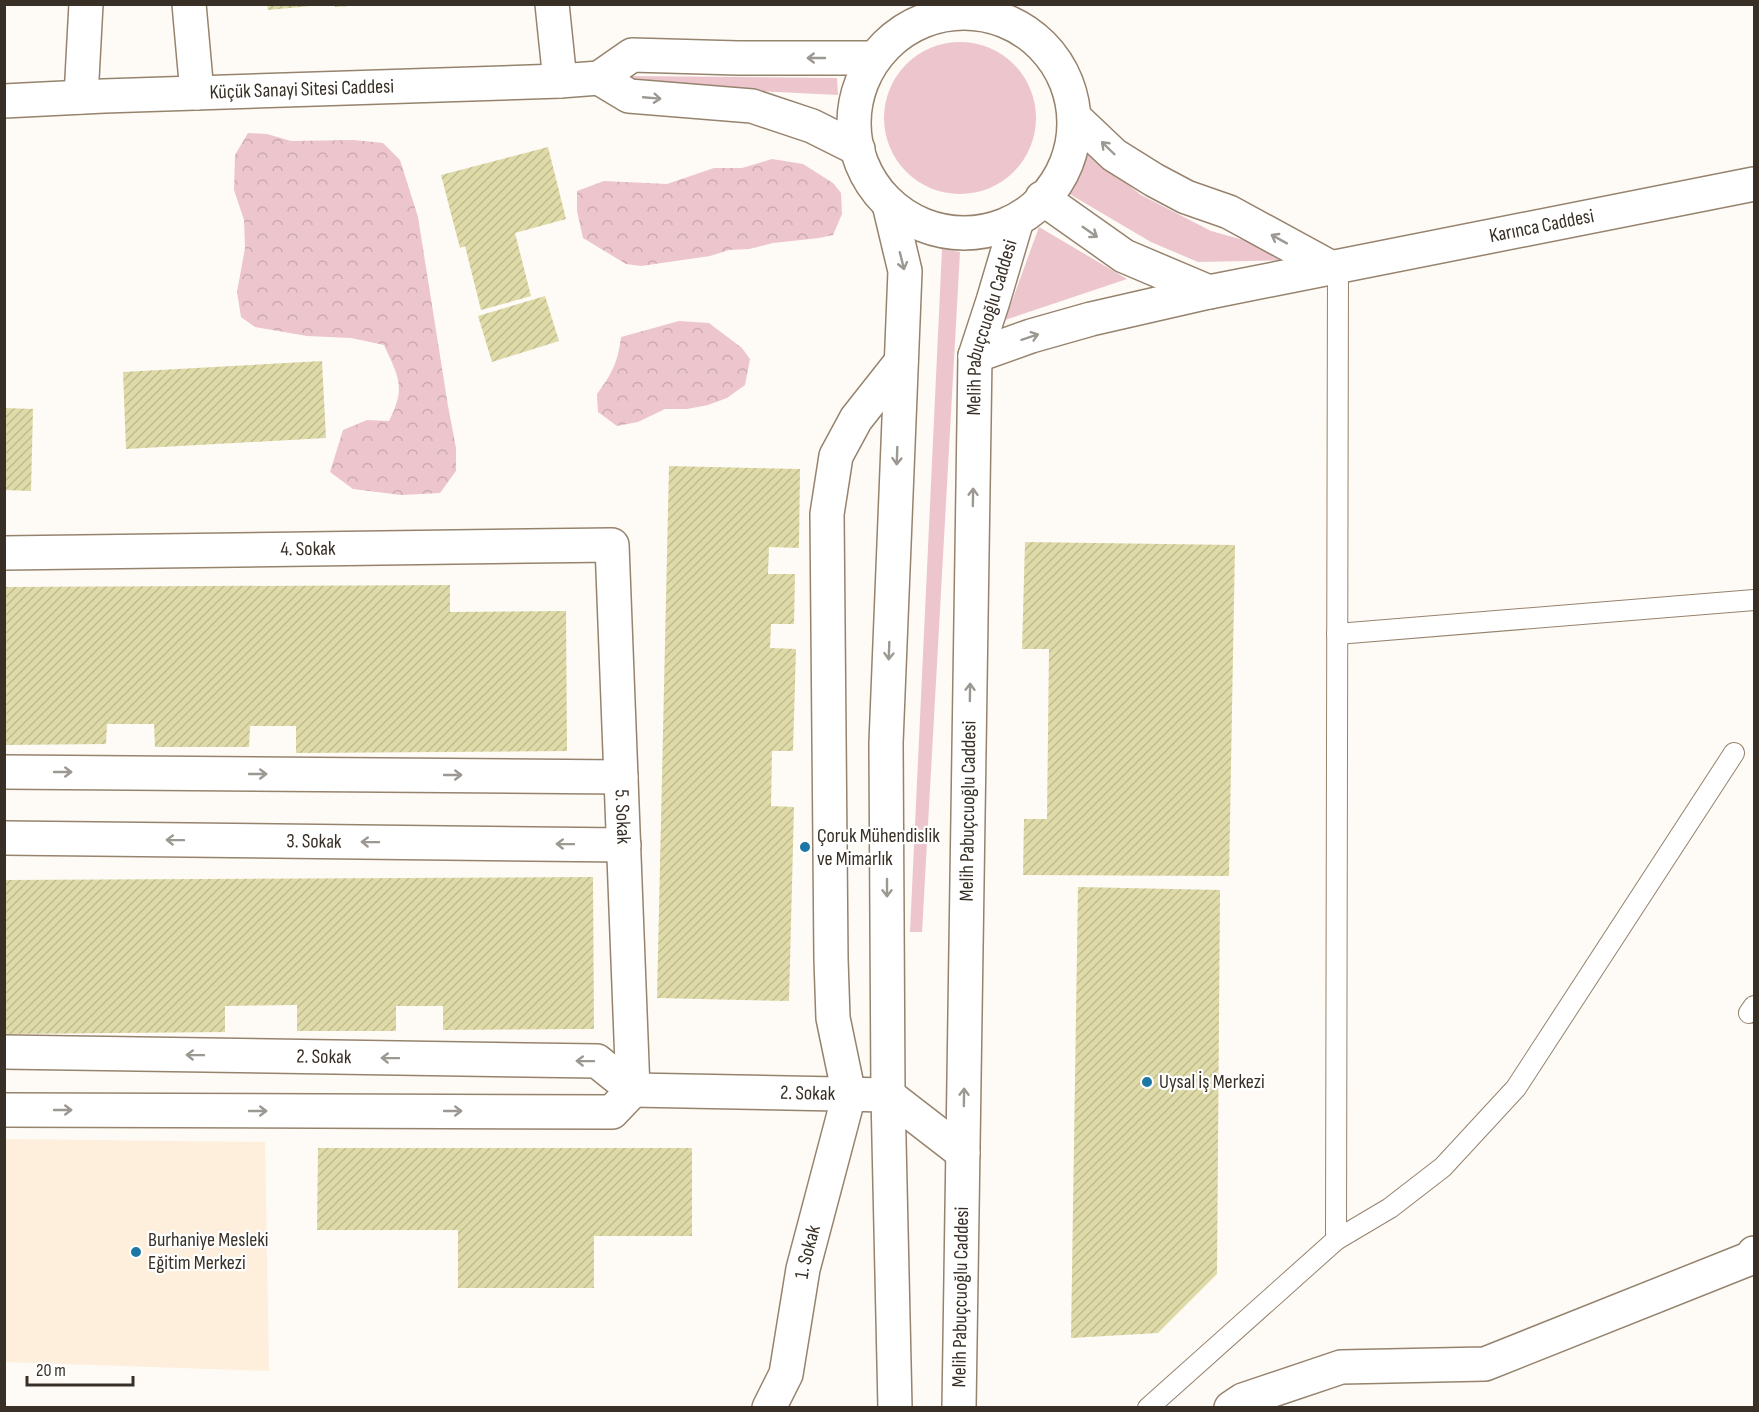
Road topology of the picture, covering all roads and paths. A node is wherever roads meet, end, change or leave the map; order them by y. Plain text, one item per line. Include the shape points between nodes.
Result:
1 (86, 4) edge
2 (189, 4) edge
3 (552, 4) edge
4 (1021, 18) edge
5 (905, 19) edge
6 (874, 58) junction
7 (598, 78) junction
8 (560, 81) junction
9 (197, 93) junction
10 (81, 97) junction
11 (4, 101) edge
12 (1075, 118) junction
13 (858, 149) junction
14 (1755, 184) edge
15 (1042, 198) junction
16 (889, 204) junction
17 (1017, 220) junction
18 (1334, 267) junction
19 (1209, 292) junction
20 (975, 356) junction
21 (901, 362) junction
22 (612, 545) joint
23 (4, 553) edge
24 (1755, 600) edge
25 (1337, 634) junction
26 (1734, 753) dead end
27 (4, 772) edge
28 (621, 777) junction
29 (4, 838) edge
30 (624, 844) junction
31 (4, 1052) edge
32 (633, 1090) junction
33 (849, 1095) junction
34 (888, 1095) junction
35 (4, 1110) edge
36 (963, 1153) junction
37 (1336, 1240) junction
38 (1755, 1253) edge
39 (770, 1407) edge
40 (895, 1407) edge
41 (959, 1407) edge
42 (1148, 1407) edge
43 (1231, 1407) edge

1 - 10 street
2 - 9 street
3 - 8 street
4 - 5 street via 1005,20 970,13
4 - 12 street via 1059,67 1070,91
5 - 6 street
6 -> 7 street, Küçük Sanayi Sitesi Caddesi via 632,55
6 - 13 street via 858,91 853,127
7 - 8 street, Küçük Sanayi Sitesi Caddesi
7 -> 13 street via 629,96 752,106 812,126
8 - 9 street, Küçük Sanayi Sitesi Caddesi
9 - 10 street, Küçük Sanayi Sitesi Caddesi
10 - 11 street, Küçük Sanayi Sitesi Caddesi
12 - 15 street via 1062,171
18 -> 12 street via 1230,212 1154,180 1114,155
13 - 16 street via 872,185
14 - 18 street, Karınca Caddesi
15 - 17 street
15 -> 19 street via 1124,256
16 - 17 street via 907,217 941,230 977,232
16 -> 21 street via 905,272
17 - 20 street, Melih Pabuçcuoğlu Caddesi
18 - 19 street, Karınca Caddesi
18 - 25 lane
20 -> 19 street, Karınca Caddesi via 1091,319
36 -> 20 street, Melih Pabuçcuoğlu Caddesi
21 - 33 street via 856,419 836,456 827,514 833,1018
21 -> 34 street via 886,743
22 - 23 street, 4. Sokak
22 - 28 street, 5. Sokak
24 - 25 lane
25 - 37 lane
26 - 37 lane via 1516,1088 1443,1167 1390,1208
27 -> 28 street
28 - 30 street, 5. Sokak
30 -> 29 street, 3. Sokak
30 - 32 street, 5. Sokak
32 -> 31 street, 2. Sokak via 597,1061
32 - 33 street, 2. Sokak
35 -> 32 street via 612,1112
33 - 34 street, 2. Sokak
33 - 39 street, 1. Sokak via 803,1269 786,1374
34 - 36 street
34 - 40 street
36 - 41 street, Melih Pabuçcuoğlu Caddesi
37 - 42 lane
38 - 43 street via 1751,1258 1485,1364 1341,1367

